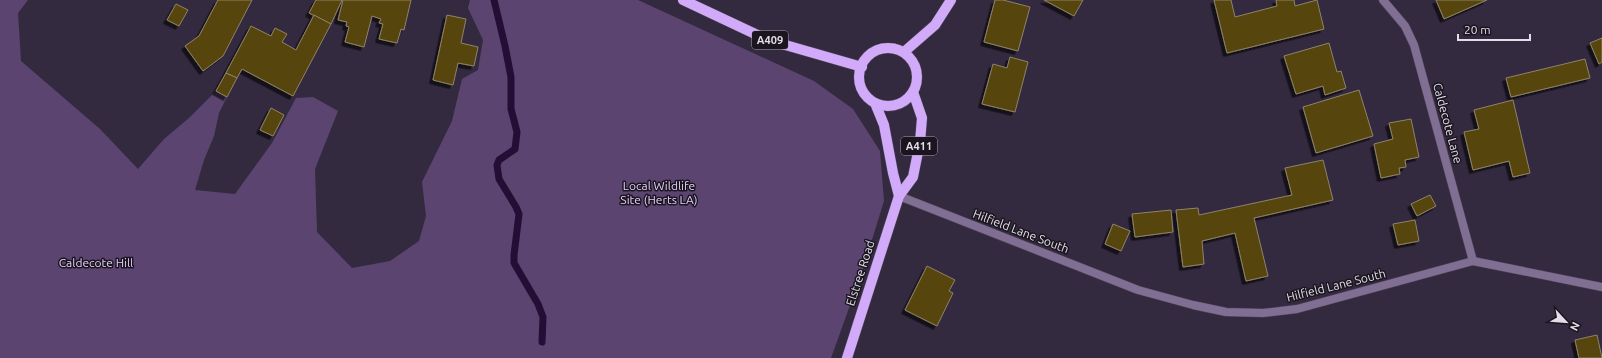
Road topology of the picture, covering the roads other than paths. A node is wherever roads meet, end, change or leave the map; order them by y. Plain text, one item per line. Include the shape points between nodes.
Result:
1 (683, 0) edge
2 (951, 0) edge
3 (1383, 0) edge
4 (904, 52) junction
5 (862, 67) junction
6 (914, 92) junction
7 (875, 103) junction
8 (899, 196) junction
9 (1473, 261) junction
10 (1602, 287) edge
11 (847, 358) edge

1 - 5 main road, A409 via 768,40
2 - 4 main road via 935,25
3 - 9 street, Caldecote Lane via 1405,26 1414,45
4 - 5 main road via 889,48 878,50 867,58
4 - 6 main road, Elstree Road / A411 via 911,59 917,72
5 - 7 main road, A411 via 859,78 862,88 867,97
6 - 7 main road via 898,104 882,106
6 - 8 main road, Elstree Road / A411 via 922,118 920,142 913,177
7 - 8 main road, A411 via 884,124 892,173
8 - 9 street, Hilfield Lane South via 1138,290 1226,312 1263,313 1297,309
8 - 11 main road, Elstree Road / A411
9 - 10 street, Hilfield Lane South

